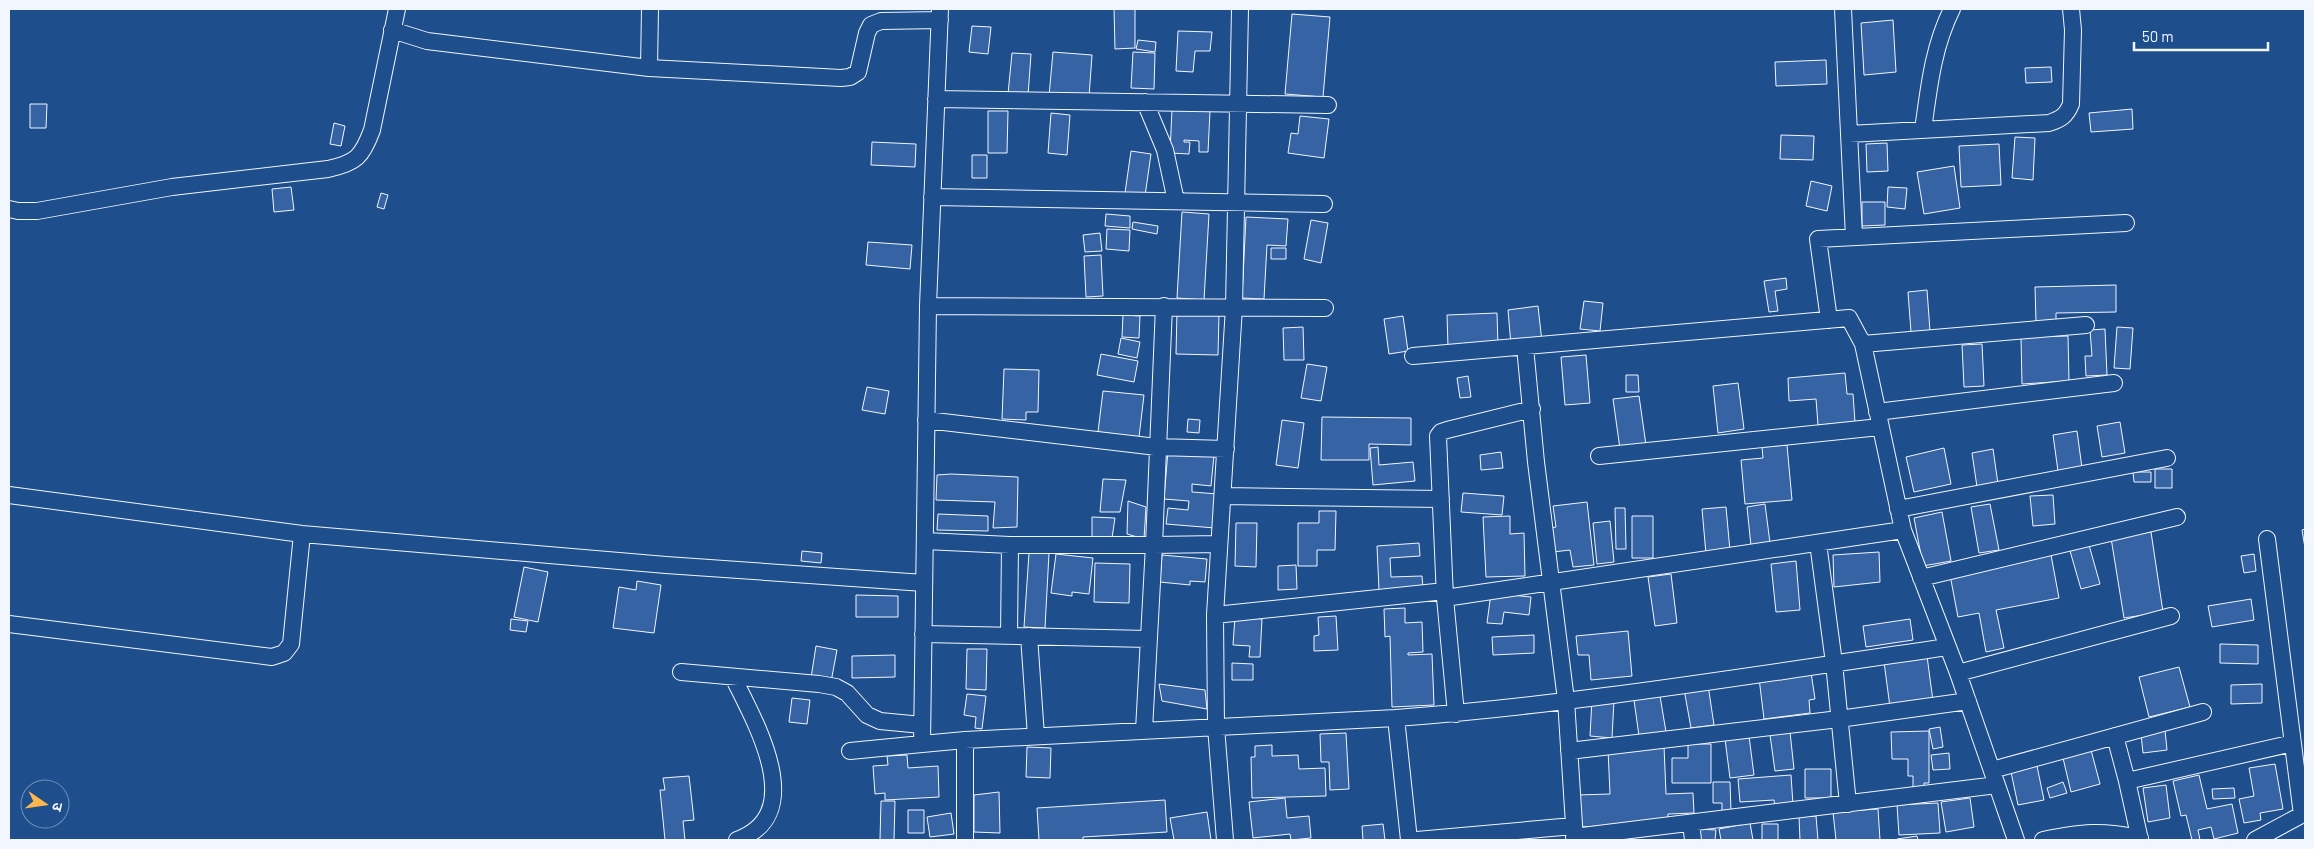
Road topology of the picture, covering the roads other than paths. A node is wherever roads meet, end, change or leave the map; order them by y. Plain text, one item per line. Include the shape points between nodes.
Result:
1 (397, 9) edge
2 (650, 9) edge
3 (1240, 9) edge
4 (1843, 9) edge
5 (1952, 9) edge
6 (2070, 9) edge
7 (940, 14) edge
8 (392, 30) junction
9 (649, 68) junction
10 (936, 99) junction
11 (1145, 102) junction
12 (1238, 102) junction
13 (1328, 106) dead end
14 (1923, 130) junction
15 (1849, 134) junction
16 (932, 197) junction
17 (1176, 201) junction
18 (1236, 202) junction
19 (1324, 204) dead end
20 (9, 209) edge
21 (2126, 223) dead end
22 (1854, 237) junction
23 (928, 306) junction
24 (1164, 306) junction
25 (1234, 306) junction
26 (1325, 308) dead end
27 (1829, 320) junction
28 (2086, 325) dead end
29 (1863, 344) junction
30 (1525, 347) junction
31 (1413, 356) dead end
32 (2114, 383) dead end
33 (1532, 409) junction
34 (926, 420) junction
35 (1879, 420) junction
36 (1157, 447) junction
37 (1226, 450) junction
38 (1599, 456) dead end
39 (2168, 458) dead end
40 (9, 495) edge
41 (1223, 496) junction
42 (1441, 499) junction
43 (1898, 509) junction
44 (2176, 517) dead end
45 (1903, 530) junction
46 (302, 534) junction
47 (2267, 539) dead end
48 (925, 541) junction
49 (1818, 543) junction
50 (1219, 544) junction
51 (1010, 545) junction
52 (1154, 546) junction
53 (1921, 578) junction
54 (1551, 581) junction
55 (924, 583) junction
56 (1445, 594) junction
57 (1215, 615) junction
58 (2171, 616) dead end
59 (9, 624) edge
60 (924, 634) junction
61 (1009, 636) junction
62 (1029, 636) junction
63 (1148, 639) junction
64 (1948, 647) junction
65 (1834, 663) junction
66 (680, 672) dead end
67 (1958, 673) junction
68 (733, 677) junction
69 (1566, 700) junction
70 (1968, 701) junction
71 (2203, 712) dead end
72 (1456, 714) junction
73 (1396, 718) junction
74 (1839, 719) junction
75 (922, 725) junction
76 (1216, 727) junction
77 (1144, 730) junction
78 (1036, 736) junction
79 (2115, 736) junction
80 (965, 740) junction
81 (2293, 743) junction
82 (922, 744) junction
83 (850, 751) dead end
84 (1569, 751) junction
85 (1995, 778) junction
86 (2127, 781) junction
87 (1848, 804) junction
88 (2304, 814) edge
89 (1691, 823) junction
90 (1574, 835) edge
91 (2140, 839) edge
92 (737, 840) edge
93 (965, 840) edge
94 (1225, 840) edge
95 (1409, 840) edge
96 (1417, 840) edge
97 (1693, 840) edge
98 (2016, 840) edge
99 (2043, 840) edge
100 (2256, 840) edge

1 - 8 street
2 - 9 street
3 - 12 street
4 - 15 street
5 - 14 street via 1933,60
6 - 14 street via 2071,104 2060,119 2049,123
7 - 9 street via 871,25 858,72 850,77
7 - 10 street
8 - 9 street via 427,41
8 - 20 street via 372,130 358,159 346,165 172,187 37,211
10 - 11 street
10 - 16 street
11 - 12 street
11 - 17 street via 1166,150
12 - 13 street
12 - 18 street
14 - 15 street
15 - 22 street
16 - 17 street
16 - 23 street
17 - 18 street
18 - 19 street
18 - 25 street
21 - 22 street
22 - 27 street via 1818,239
23 - 24 street
23 - 34 street
24 - 25 street
24 - 36 street
25 - 26 street
25 - 37 street
27 - 29 street via 1849,318
27 - 30 street
28 - 29 street
29 - 35 street
30 - 31 street
30 - 33 street
32 - 35 street
33 - 42 street via 1441,432 1437,445
33 - 54 street
34 - 36 street
34 - 48 street
35 - 38 street
35 - 43 street
36 - 37 street
36 - 52 street
37 - 41 street
39 - 43 street
40 - 46 street
41 - 42 street
41 - 50 street
42 - 56 street
43 - 45 street
44 - 53 street
45 - 49 street
45 - 53 street
46 - 55 street
46 - 59 street via 291,644 284,653 272,657
47 - 81 street
48 - 51 street
48 - 55 street
49 - 54 street
49 - 65 street
50 - 52 street
50 - 57 street
51 - 52 street
51 - 61 street
52 - 63 street
53 - 64 street
54 - 56 street
54 - 69 street
55 - 60 street
56 - 57 street
56 - 72 street
57 - 76 street
58 - 67 street
60 - 61 street
60 - 75 street
61 - 62 street
62 - 63 street
62 - 78 street
63 - 77 street
64 - 65 street
64 - 67 street
65 - 69 street
65 - 74 street
66 - 68 street
67 - 70 street
68 - 75 street via 836,687 847,693 867,715 880,721
68 - 92 street via 762,736 772,771 768,816 759,830
69 - 72 street
69 - 84 street
70 - 74 street
70 - 85 street
71 - 79 street
72 - 73 street
73 - 76 street
73 - 95 street
74 - 84 street
74 - 87 street
75 - 82 street
76 - 77 street
76 - 94 street
77 - 78 street
78 - 80 street
79 - 85 street
79 - 86 street
80 - 82 street
80 - 93 street
81 - 86 street
81 - 88 street
82 - 83 street
84 - 90 street
85 - 87 street
85 - 98 street
86 - 91 street
87 - 89 street
88 - 100 street
89 - 90 street
89 - 97 street
90 - 96 street
91 - 99 street via 2108,832

